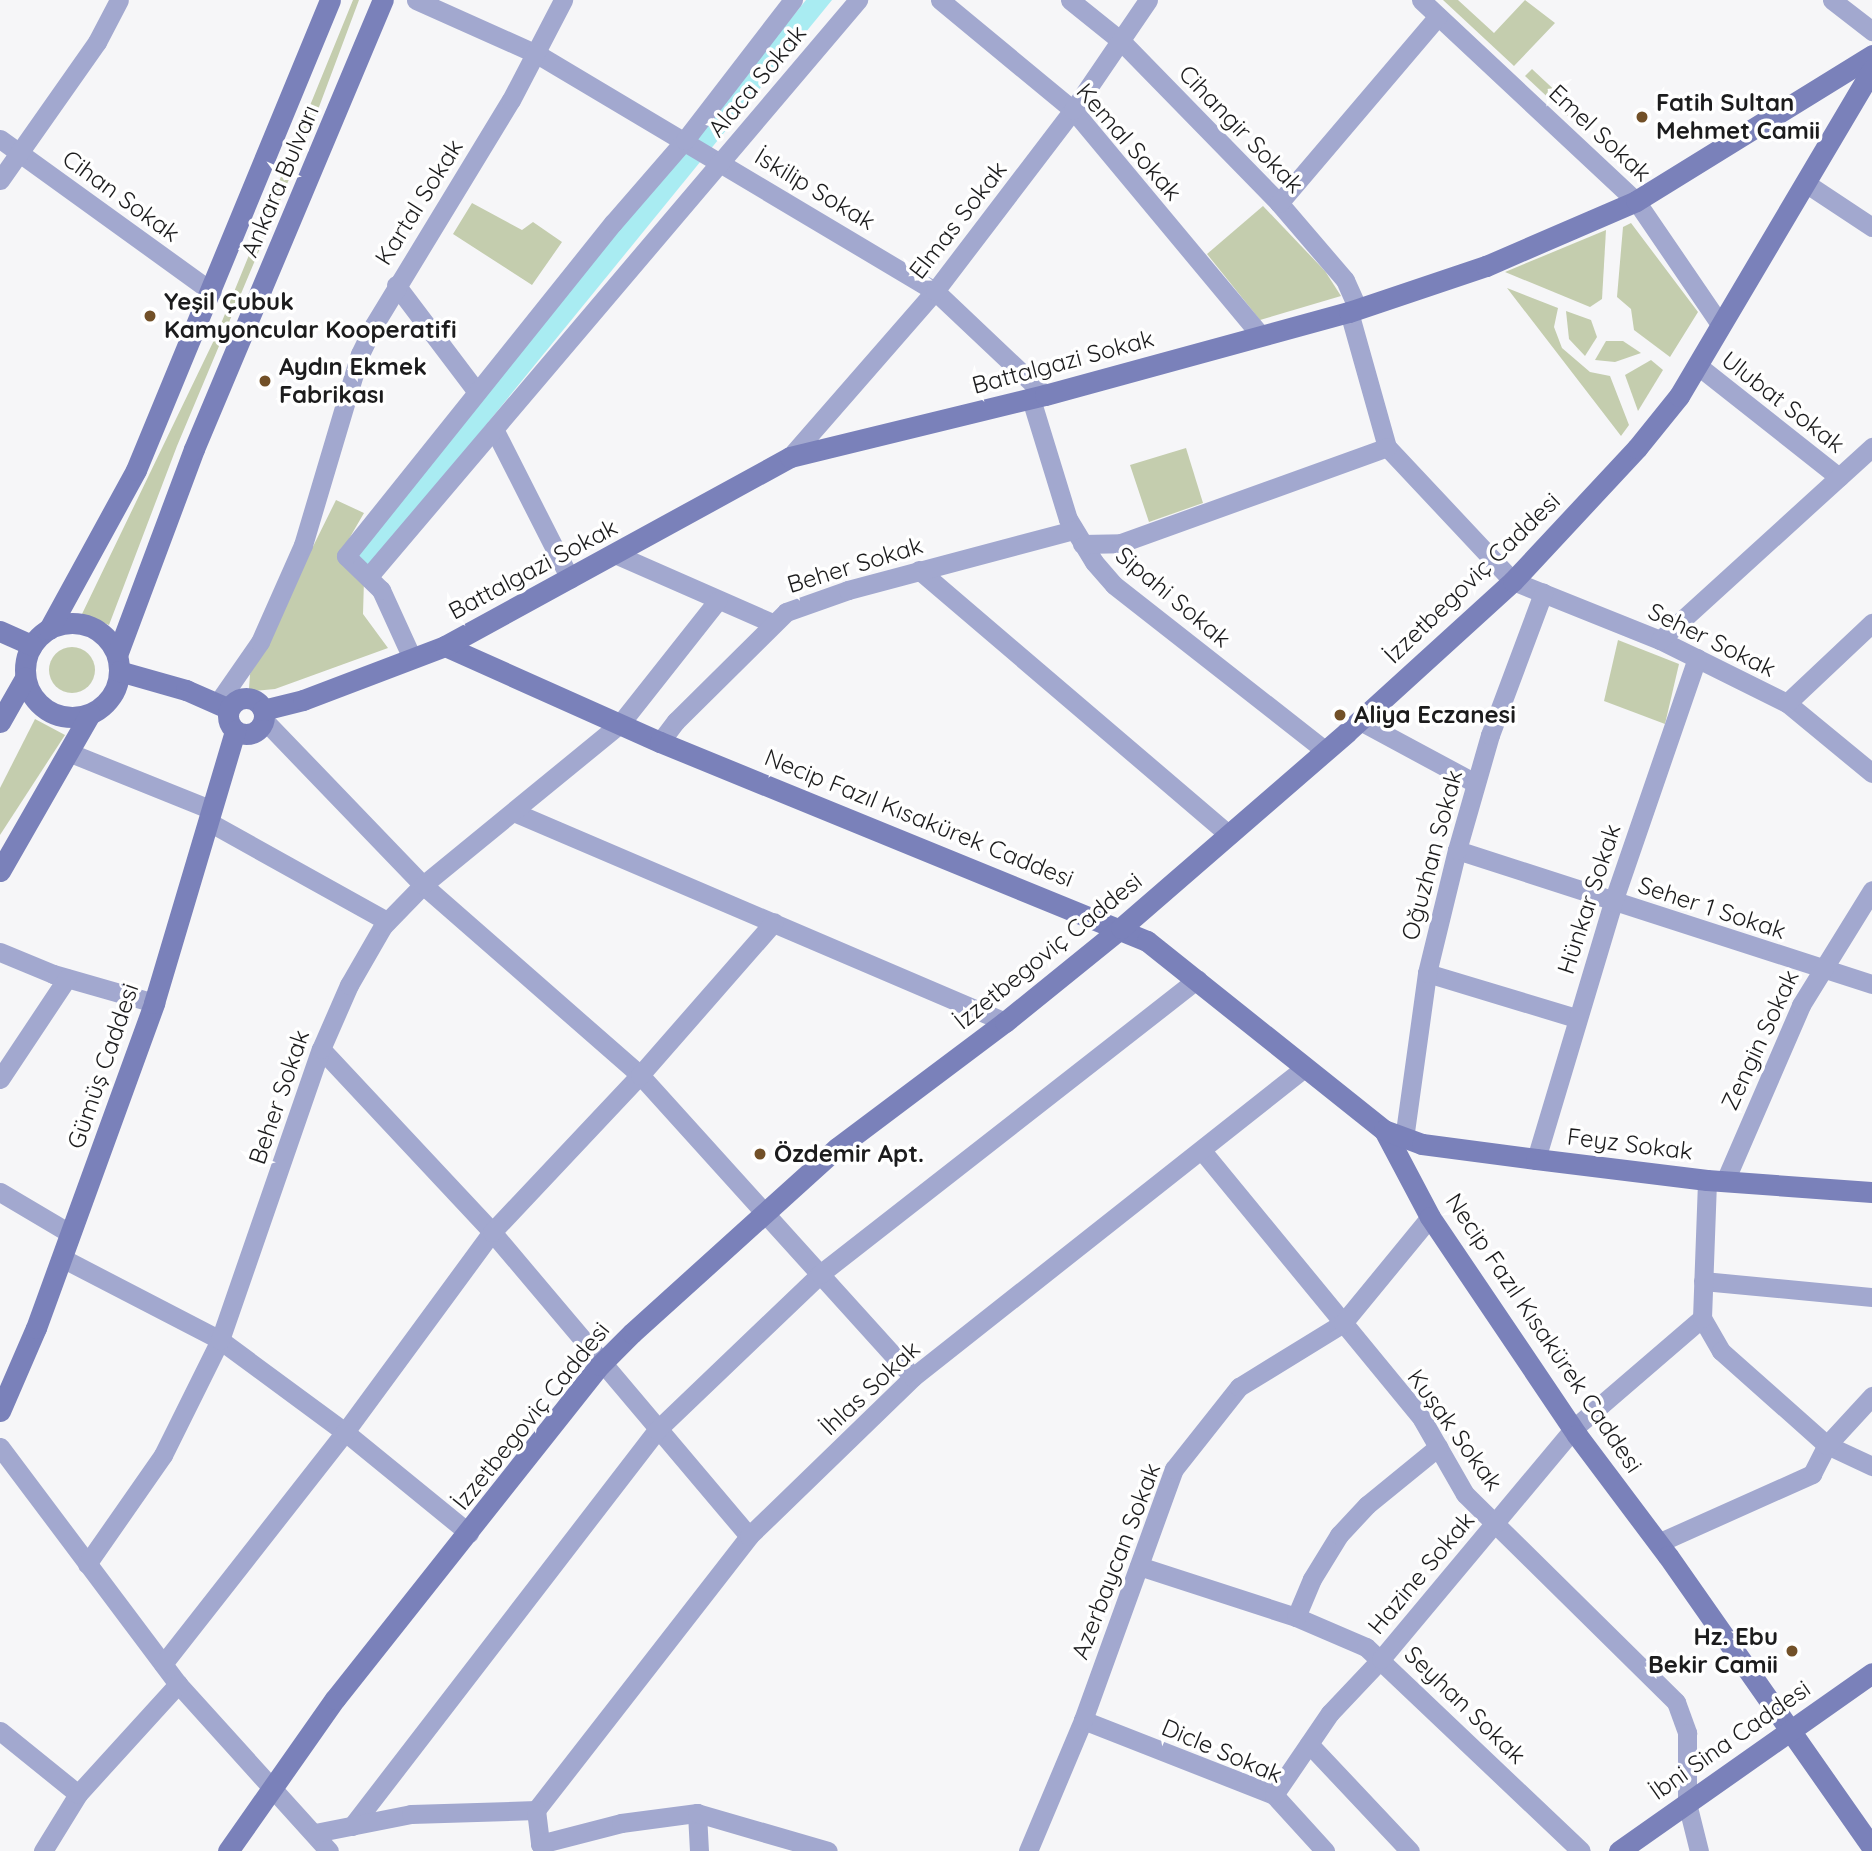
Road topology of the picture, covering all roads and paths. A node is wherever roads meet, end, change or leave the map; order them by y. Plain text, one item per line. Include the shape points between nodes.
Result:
1 (119, 0) edge
2 (330, 0) edge
3 (383, 0) edge
4 (416, 0) edge
5 (563, 0) edge
6 (793, 0) edge
7 (858, 0) edge
8 (940, 0) edge
9 (1070, 0) edge
10 (1147, 0) edge
11 (1421, 0) edge
12 (1832, 0) edge
13 (1438, 16) junction
14 (1872, 31) edge
15 (1121, 41) junction
16 (537, 54) junction
17 (1872, 55) edge
18 (1872, 70) edge
19 (1073, 110) junction
20 (0, 139) edge
21 (687, 141) junction
22 (17, 151) junction
23 (716, 159) junction
24 (0, 180) edge
25 (1807, 184) junction
26 (1636, 201) junction
27 (1279, 203) junction
28 (1872, 227) edge
29 (396, 285) junction
30 (935, 290) junction
31 (212, 292) junction
32 (1353, 310) junction
33 (1720, 324) junction
34 (1261, 336) junction
35 (1697, 365) junction
36 (477, 392) junction
37 (1038, 397) junction
38 (494, 429) junction
39 (1387, 447) junction
40 (1869, 455) edge
41 (790, 457) junction
42 (1839, 477) junction
43 (1078, 537) junction
44 (615, 554) junction
45 (919, 570) junction
46 (369, 576) junction
47 (570, 579) junction
48 (1513, 581) junction
49 (1543, 593) junction
50 (717, 601) junction
51 (772, 623) junction
52 (1872, 623) edge
53 (49, 629) junction
54 (0, 631) edge
55 (1660, 640) junction
56 (32, 645) junction
57 (445, 646) junction
58 (412, 658) junction
59 (1697, 658) junction
60 (118, 663) junction
61 (26, 678) junction
62 (1787, 703) junction
63 (223, 706) junction
64 (90, 714) junction
65 (263, 715) junction
66 (1360, 721) junction
67 (0, 722) edge
68 (620, 724) junction
69 (235, 730) junction
70 (660, 742) junction
71 (1326, 751) junction
72 (68, 752) junction
73 (1872, 773) edge
74 (1475, 783) junction
75 (516, 813) junction
76 (211, 816) junction
77 (1229, 835) junction
78 (1457, 850) junction
79 (0, 871) edge
80 (423, 886) junction
81 (1872, 890) edge
82 (1613, 902) junction
83 (387, 921) junction
84 (774, 922) junction
85 (1121, 928) junction
86 (0, 952) edge
87 (1820, 968) junction
88 (1427, 973) junction
89 (68, 978) junction
90 (1198, 979) junction
91 (1872, 985) edge
92 (154, 1003) junction
93 (1576, 1018) junction
94 (1005, 1022) junction
95 (321, 1049) junction
96 (1304, 1068) junction
97 (640, 1075) junction
98 (0, 1079) edge
99 (1384, 1130) junction
100 (1404, 1139) junction
101 (1203, 1152) junction
102 (1536, 1158) junction
103 (1716, 1180) junction
104 (0, 1192) edge
105 (1872, 1192) edge
106 (762, 1214) junction
107 (1430, 1217) junction
108 (492, 1231) junction
109 (71, 1234) junction
110 (62, 1258) junction
111 (820, 1274) junction
112 (1703, 1280) junction
113 (1872, 1297) edge
114 (1702, 1318) junction
115 (1343, 1323) junction
116 (220, 1340) junction
117 (600, 1365) junction
118 (913, 1377) junction
119 (1872, 1396) edge
120 (0, 1411) edge
121 (1573, 1429) junction
122 (657, 1430) junction
123 (345, 1432) junction
124 (1828, 1445) junction
125 (0, 1447) edge
126 (1438, 1447) junction
127 (1872, 1466) edge
128 (1495, 1523) junction
129 (469, 1533) junction
130 (749, 1536) junction
131 (1658, 1543) junction
132 (88, 1564) junction
133 (1139, 1566) junction
134 (1296, 1617) junction
135 (1381, 1659) junction
136 (163, 1664) junction
137 (1872, 1673) edge
138 (178, 1684) junction
139 (1083, 1720) junction
140 (0, 1731) edge
141 (1788, 1732) junction
142 (1309, 1744) junction
143 (271, 1787) junction
144 (78, 1794) junction
145 (1274, 1795) junction
146 (1687, 1803) junction
147 (536, 1810) junction
148 (697, 1813) junction
149 (352, 1826) junction
150 (315, 1833) junction
151 (1872, 1847) edge
152 (538, 1849) edge
153 (43, 1851) edge
154 (228, 1851) edge
155 (329, 1851) edge
156 (699, 1851) edge
157 (828, 1851) edge
158 (1028, 1851) edge
159 (1325, 1851) edge
160 (1410, 1851) edge
161 (1581, 1851) edge
162 (1619, 1851) edge
163 (1699, 1851) edge

1 - 22 street via 97,42
2 - 31 street, Ankara Bulvarı
3 - 60 street, Ankara Bulvarı via 194,449
4 - 16 street, İskilip Sokak
5 - 16 street, Kartal Sokak
6 - 21 street
7 - 23 street, Alaca Sokak
8 - 19 street, Kemal Sokak
9 - 15 street, Cihangir Sokak
10 - 15 street, Elmas Sokak
11 - 13 street, Emel Sokak
12 - 14 street
13 - 26 street, Emel Sokak
13 - 27 street
15 - 19 street, Elmas Sokak
15 - 27 street, Cihangir Sokak
16 - 21 street, İskilip Sokak
16 - 29 street, Kartal Sokak
17 - 26 street, Battalgazi Sokak
18 - 25 street, İzzetbegoviç Caddesi
19 - 30 street, Elmas Sokak
19 - 34 street, Kemal Sokak
20 - 22 street, Cihan Sokak
21 - 23 street, İskilip Sokak
21 - 36 street
22 - 24 street
22 - 31 street, Cihan Sokak
23 - 30 street, İskilip Sokak
23 - 38 street, Alaca Sokak
25 - 28 street
25 - 33 street, İzzetbegoviç Caddesi
26 - 32 street, Battalgazi Sokak via 1486,266
26 - 33 street, Emel Sokak
27 - 32 street, Cihangir Sokak via 1345,280
29 - 36 street
29 - 63 street, Kartal Sokak via 360,354 303,545 260,642
30 - 37 street, İskilip Sokak
30 - 41 street, Elmas Sokak
31 - 53 street, Ankara Bulvarı via 136,470
32 - 34 street, Battalgazi Sokak
32 - 39 street, Cihangir Sokak
33 - 35 street, İzzetbegoviç Caddesi
34 - 37 street, Battalgazi Sokak
35 - 42 street, Ulubat Sokak
35 - 48 street, İzzetbegoviç Caddesi via 1661,421
36 - 46 street via 346,556
37 - 41 street, Battalgazi Sokak
37 - 43 street, Sipahi Sokak
38 - 46 street, Alaca Sokak
38 - 47 street
39 - 43 street, Beher Sokak via 1121,543
39 - 48 street, Cihangir Sokak
40 - 42 street
41 - 44 street, Battalgazi Sokak
42 - 55 street
43 - 45 street, Beher Sokak
43 - 71 street, Sipahi Sokak via 1114,585
44 - 47 street, Battalgazi Sokak
44 - 50 street
45 - 51 street, Beher Sokak via 805,603
45 - 77 street
46 - 58 street via 381,590
47 - 57 street, Battalgazi Sokak
48 - 49 street, Seher Sokak
48 - 66 street, İzzetbegoviç Caddesi
49 - 55 street, Seher Sokak
49 - 74 street, Oğuzhan Sokak
50 - 51 street
50 - 68 street, Beher Sokak
51 - 70 street, Beher Sokak
52 - 62 street
53 - 56 street
53 - 60 street via 72,623 94,629
54 - 56 street
55 - 59 street, Seher Sokak
56 - 61 street
57 - 58 street, Battalgazi Sokak
57 - 68 street, Necip Fazıl Kısakürek Caddesi
58 - 65 street, Battalgazi Sokak
59 - 62 street, Seher Sokak
59 - 82 street, Hünkar Sokak
60 - 63 street
60 - 64 street via 111,697
61 - 64 street via 35,700 54,714
61 - 67 street
62 - 73 street, Seher Sokak
63 - 65 street via 244,698 256,701
63 - 69 street
64 - 72 street
65 - 69 street via 253,733
65 - 80 street
66 - 71 street, İzzetbegoviç Caddesi
66 - 74 street
68 - 70 street, Necip Fazıl Kısakürek Caddesi
68 - 75 street, Beher Sokak
69 - 76 street, Gümüş Caddesi
70 - 85 street, Necip Fazıl Kısakürek Caddesi
71 - 77 street, İzzetbegoviç Caddesi
72 - 76 street
72 - 79 street
74 - 78 street, Oğuzhan Sokak
75 - 80 street, Beher Sokak
75 - 84 street
76 - 83 street
76 - 92 street, Gümüş Caddesi
77 - 85 street, İzzetbegoviç Caddesi
78 - 82 street, Seher 1 Sokak
78 - 88 street, Oğuzhan Sokak
80 - 83 street, Beher Sokak
80 - 97 street
81 - 87 street, Zengin Sokak
82 - 87 street, Seher 1 Sokak
82 - 93 street, Hünkar Sokak
83 - 95 street, Beher Sokak via 349,985
84 - 94 street
84 - 97 street
85 - 90 street, Necip Fazıl Kısakürek Caddesi via 1161,950
85 - 94 street, İzzetbegoviç Caddesi
86 - 89 street
87 - 91 street, Seher 1 Sokak
87 - 103 street, Zengin Sokak
88 - 93 street
88 - 100 street, Oğuzhan Sokak
89 - 92 street
89 - 98 street
90 - 96 street, Necip Fazıl Kısakürek Caddesi
90 - 111 street
92 - 109 street, Gümüş Caddesi
93 - 102 street, Hünkar Sokak
94 - 106 street, İzzetbegoviç Caddesi via 881,1113
95 - 108 street
95 - 116 street, Beher Sokak
96 - 99 street, Necip Fazıl Kısakürek Caddesi
96 - 101 street, İhlas Sokak
97 - 106 street
97 - 108 street
99 - 100 street, Feyz Sokak
99 - 107 street, Necip Fazıl Kısakürek Caddesi
100 - 102 street, Feyz Sokak
101 - 115 street, Kuşak Sokak
101 - 118 street, İhlas Sokak
102 - 103 street, Feyz Sokak
103 - 105 street, Feyz Sokak
103 - 112 street
104 - 109 street
106 - 111 street
106 - 117 street, İzzetbegoviç Caddesi
107 - 115 street, Azerbaycan Sokak
107 - 121 street, Necip Fazıl Kısakürek Caddesi
108 - 117 street
108 - 123 street
109 - 110 street, Gümüş Caddesi
110 - 116 street
110 - 120 street, Gümüş Caddesi
111 - 118 street
111 - 122 street
112 - 113 street
112 - 114 street
114 - 121 street, Hazine Sokak
114 - 124 street via 1721,1351
115 - 126 street, Kuşak Sokak via 1422,1419
115 - 133 street, Azerbaycan Sokak via 1240,1387 1174,1469
116 - 123 street
116 - 132 street, Beher Sokak via 163,1455
117 - 122 street
117 - 129 street, İzzetbegoviç Caddesi
118 - 130 street, İhlas Sokak
119 - 124 street
121 - 128 street, Hazine Sokak
121 - 131 street, Necip Fazıl Kısakürek Caddesi
122 - 130 street
122 - 149 street
123 - 129 street
123 - 136 street
124 - 127 street
124 - 131 street via 1812,1474
125 - 132 street
126 - 128 street, Kuşak Sokak via 1465,1494
126 - 134 street via 1367,1505 1339,1535
128 - 135 street, Hazine Sokak
128 - 146 street, Kuşak Sokak via 1676,1702 1687,1733
129 - 143 street, İzzetbegoviç Caddesi via 335,1699
130 - 147 street, İhlas Sokak
131 - 141 street, Necip Fazıl Kısakürek Caddesi
132 - 136 street
133 - 134 street, Seyhan Sokak
133 - 139 street, Azerbaycan Sokak
134 - 135 street, Seyhan Sokak via 1366,1647
135 - 142 street, Hazine Sokak via 1330,1713
135 - 161 street, Seyhan Sokak
136 - 138 street
137 - 141 street, İbni Sina Caddesi
138 - 143 street
138 - 144 street
139 - 145 street, Dicle Sokak
139 - 158 street, Azerbaycan Sokak
140 - 144 street
141 - 146 street, İbni Sina Caddesi
141 - 151 street, Necip Fazıl Kısakürek Caddesi
142 - 145 street, Hazine Sokak
142 - 160 street
143 - 150 street
143 - 154 street, İzzetbegoviç Caddesi
144 - 153 street
145 - 159 street, Dicle Sokak
146 - 162 street, İbni Sina Caddesi
146 - 163 street, Kuşak Sokak
147 - 149 street via 411,1814
147 - 152 street
148 - 152 street via 621,1823
148 - 156 street
148 - 157 street
149 - 150 street
150 - 155 street

